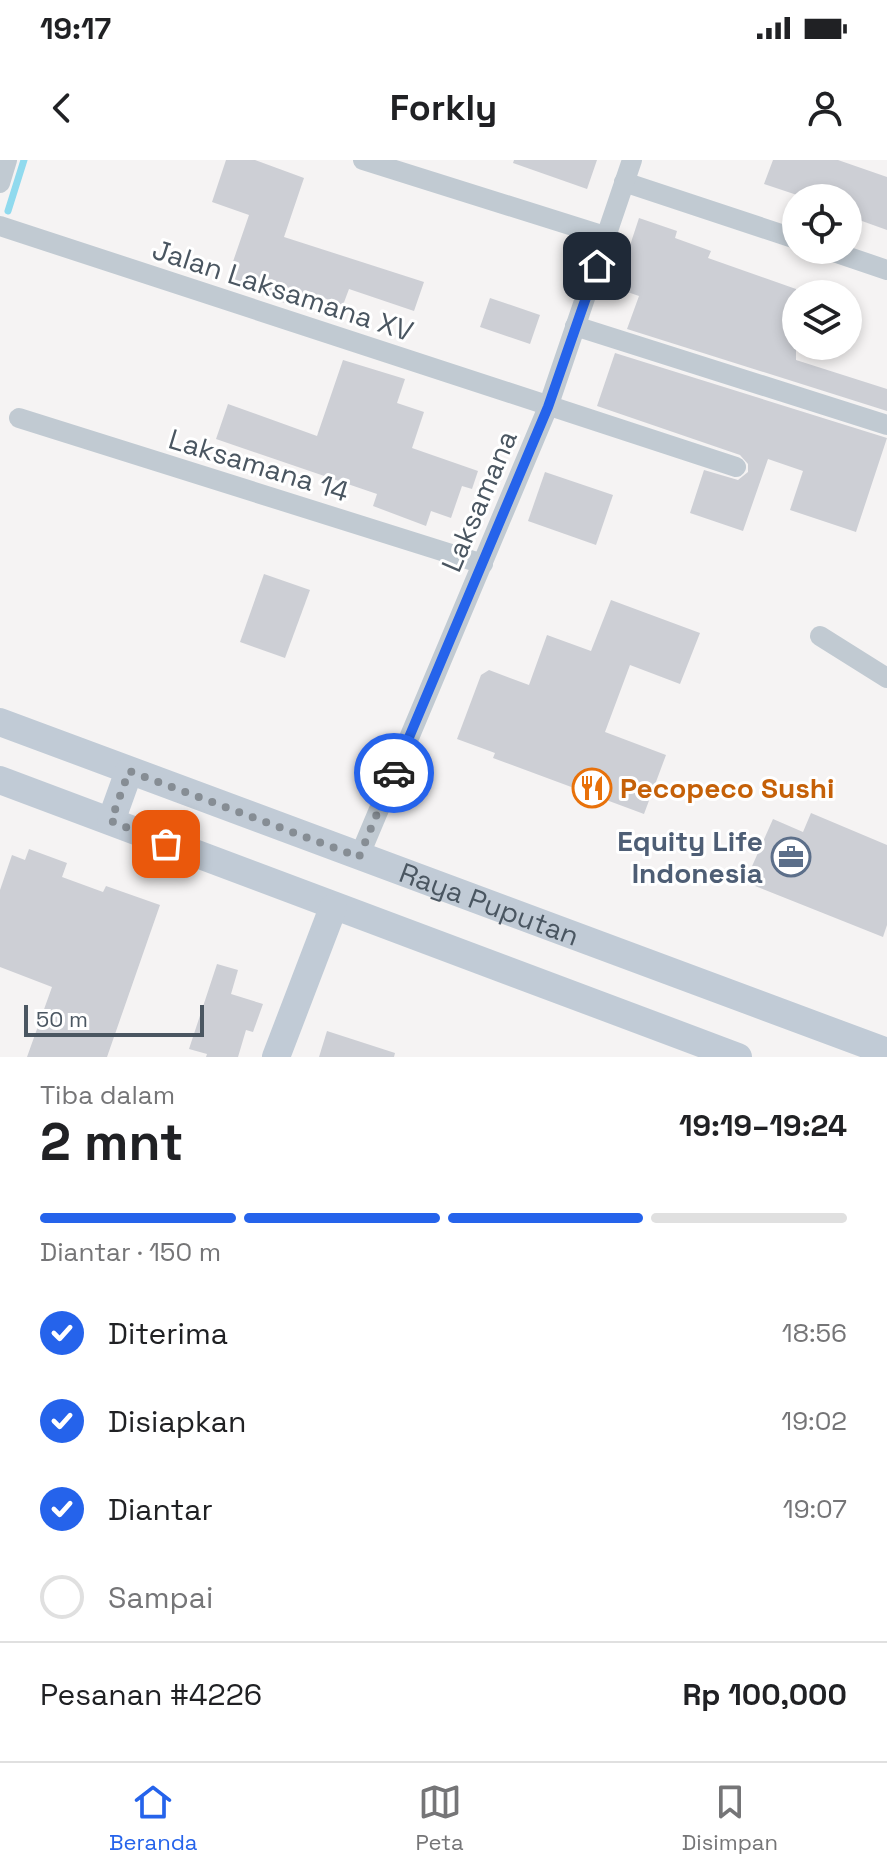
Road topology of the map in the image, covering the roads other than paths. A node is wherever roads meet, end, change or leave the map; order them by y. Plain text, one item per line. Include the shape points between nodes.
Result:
1 (7, 160) edge
2 (363, 160) edge
3 (632, 160) edge
4 (624, 182) junction
5 (0, 183) edge
6 (0, 226) edge
7 (782, 234) edge
8 (608, 237) junction
9 (862, 262) edge
10 (887, 270) edge
11 (575, 326) junction
12 (548, 407) junction
13 (19, 418) dead end
14 (887, 425) edge
15 (736, 467) dead end
16 (483, 564) junction
17 (820, 636) dead end
18 (887, 678) edge
19 (0, 722) edge
20 (129, 771) junction
21 (0, 780) edge
22 (111, 821) junction
23 (359, 857) junction
24 (333, 908) junction
25 (887, 1052) edge
26 (276, 1057) edge
27 (738, 1057) edge

1 - 5 street
2 - 8 street
3 - 4 street, Laksamana
4 - 7 street
4 - 8 street, Laksamana
6 - 12 street, Jalan Laksamana XV
8 - 11 street, Laksamana
9 - 10 street
11 - 12 street, Laksamana
11 - 14 street
12 - 15 street, Jalan Laksamana XV
12 - 16 street, Laksamana
13 - 16 street, Laksamana 14
16 - 23 street, Laksamana
17 - 18 street
19 - 20 main road, Raya Puputan
20 - 22 main road
20 - 23 main road, Raya Puputan
21 - 22 main road, Raya Puputan
22 - 24 main road, Raya Puputan
23 - 25 main road, Raya Puputan
24 - 26 main road
24 - 27 main road, Raya Puputan

